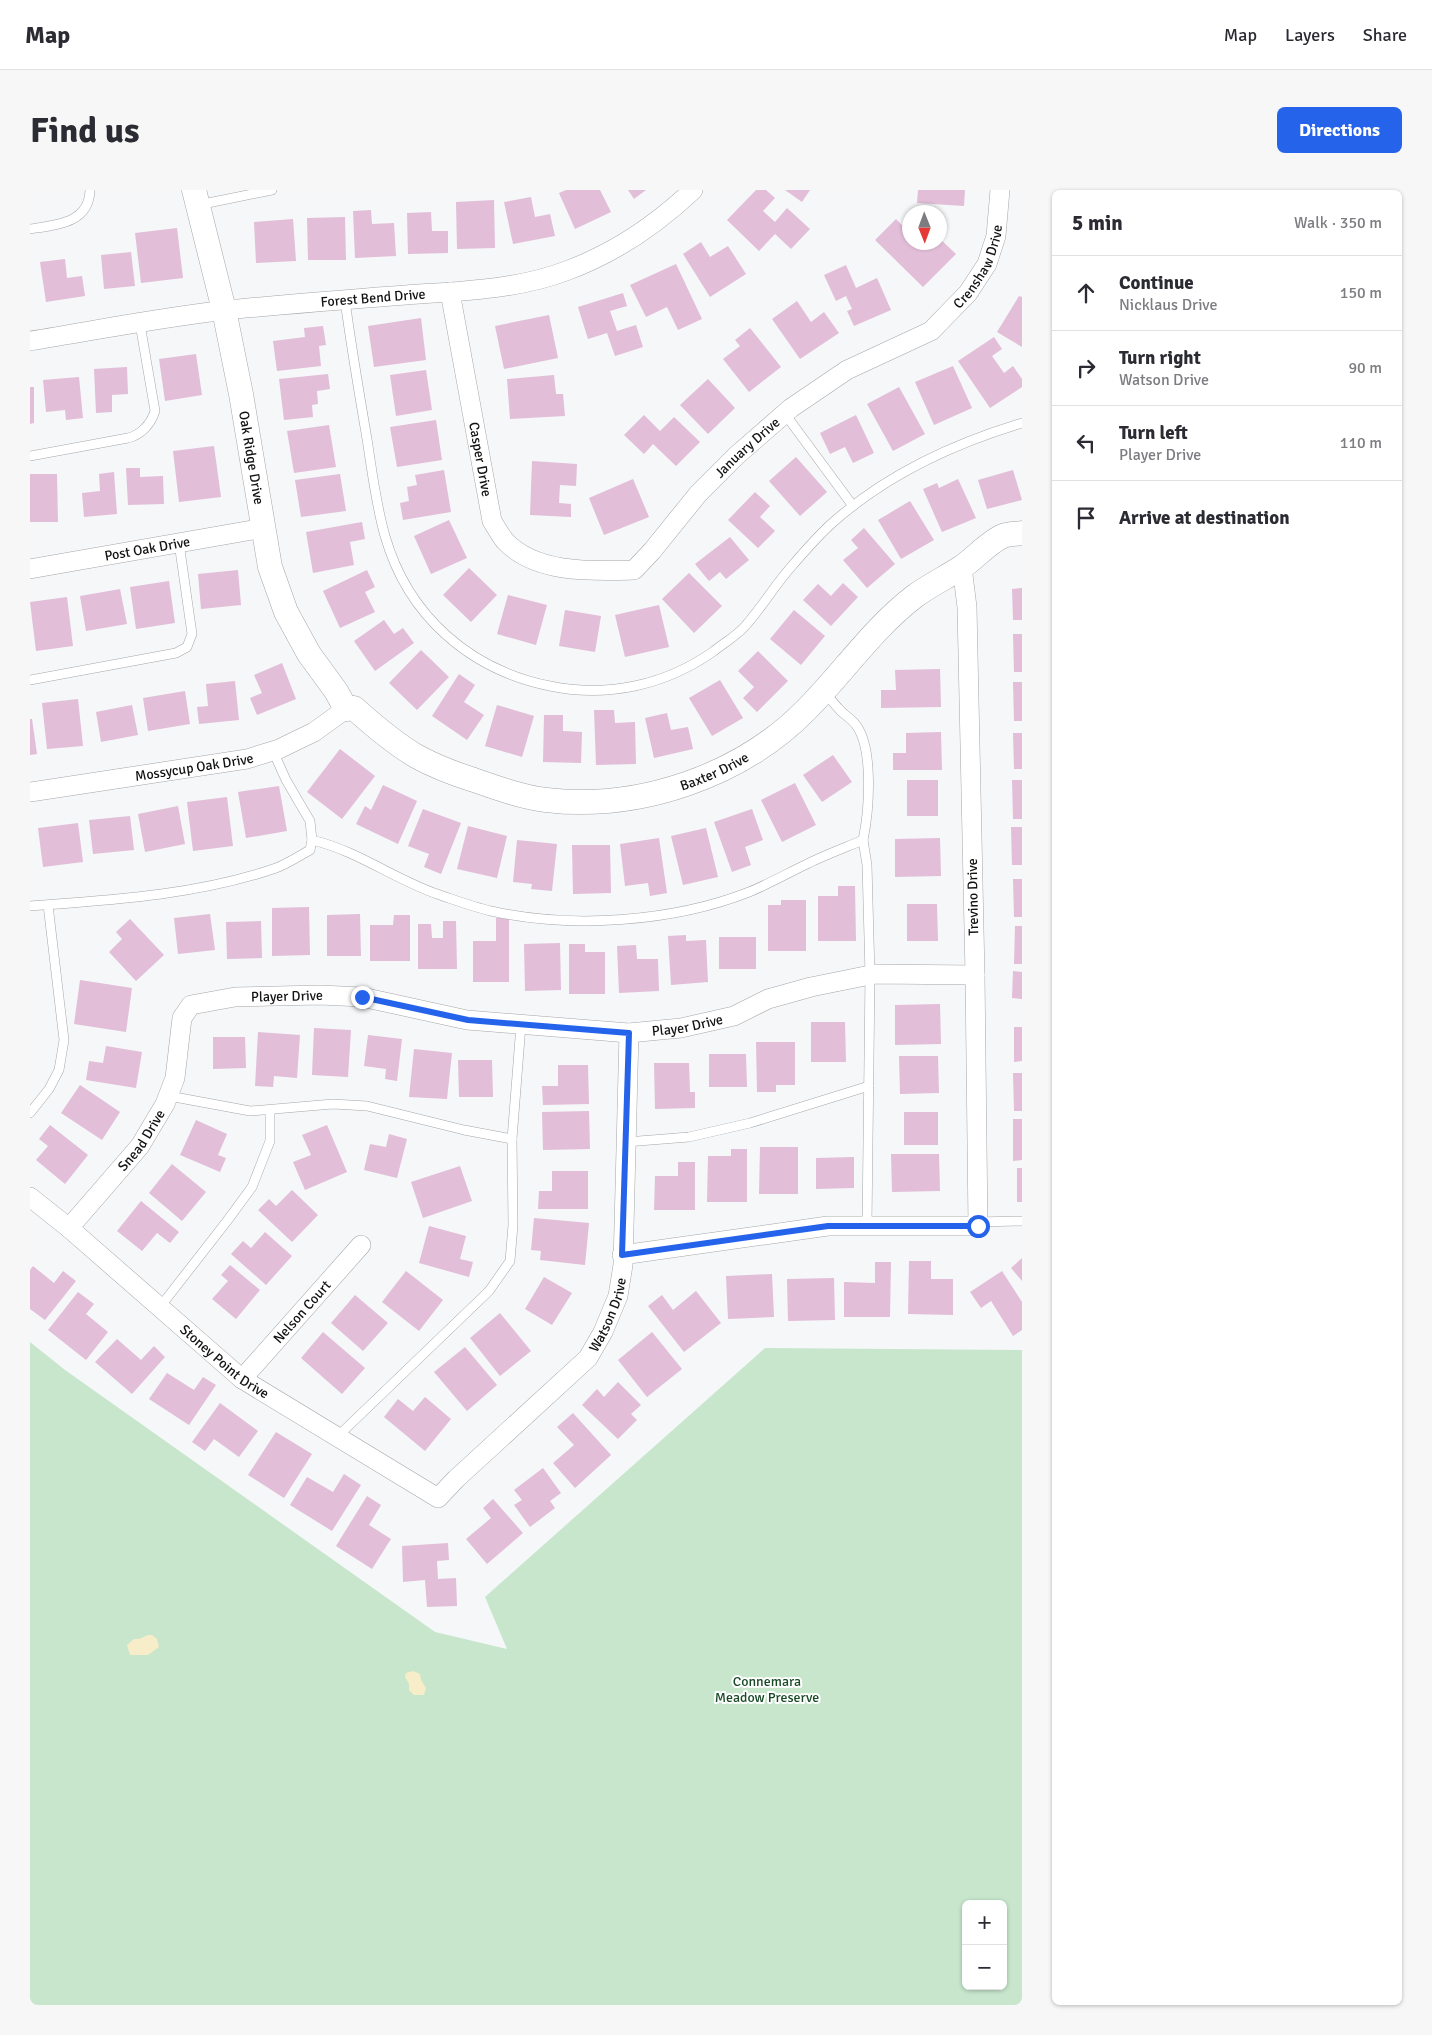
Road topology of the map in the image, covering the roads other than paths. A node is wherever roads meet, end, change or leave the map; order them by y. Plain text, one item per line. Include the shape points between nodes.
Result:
1 (90, 190) edge
2 (272, 190) edge
3 (693, 190) edge
4 (1000, 190) edge
5 (195, 198) edge
6 (30, 229) edge
7 (450, 292) junction
8 (345, 300) junction
9 (224, 310) junction
10 (140, 324) junction
11 (931, 331) joint
12 (30, 341) edge
13 (785, 414) junction
14 (1022, 423) edge
15 (30, 456) edge
16 (853, 506) junction
17 (264, 528) junction
18 (1022, 533) edge
19 (179, 543) junction
20 (962, 567) junction
21 (30, 569) edge
22 (580, 571) joint
23 (30, 680) edge
24 (823, 690) junction
25 (346, 709) junction
26 (273, 751) junction
27 (30, 792) edge
28 (312, 840) junction
29 (863, 840) junction
30 (48, 905) junction
31 (30, 906) edge
32 (870, 975) junction
33 (975, 975) junction
34 (521, 1025) junction
35 (629, 1033) junction
36 (178, 1037) joint
37 (869, 1086) junction
38 (168, 1096) junction
39 (270, 1110) junction
40 (30, 1113) edge
41 (512, 1139) junction
42 (626, 1142) junction
43 (30, 1198) edge
44 (1022, 1221) edge
45 (978, 1224) junction
46 (867, 1225) junction
47 (70, 1228) junction
48 (361, 1245) dead end
49 (622, 1255) junction
50 (160, 1308) junction
51 (242, 1380) junction
52 (337, 1437) junction
53 (438, 1498) joint

1 - 6 lane via 83,214 67,222
2 - 5 lane
3 - 7 street, Forest Bend Drive via 642,233 566,271 520,283
4 - 11 street, Crenshaw Drive via 996,236 987,264 968,293
5 - 9 street, Oak Ridge Drive
7 - 8 street, Forest Bend Drive
7 - 22 street, Casper Drive via 492,521 516,551 536,561
8 - 9 street, Forest Bend Drive
8 - 16 lane via 385,535 404,584 437,626 461,647 483,663 524,681 568,690 627,689 657,681 686,668 744,628 789,569 829,526
9 - 10 street, Forest Bend Drive
9 - 17 street, Oak Ridge Drive
10 - 12 street, Forest Bend Drive
10 - 15 lane via 155,411 149,424 128,438
11 - 13 street, January Drive via 847,370
13 - 16 lane
13 - 22 street, January Drive via 705,488 634,570
14 - 16 lane via 984,434 909,468
17 - 19 street, Post Oak Drive
17 - 25 street, Oak Ridge Drive via 270,567 286,612 309,654
18 - 20 street, Baxter Drive via 1002,536
19 - 21 street, Post Oak Drive
19 - 23 lane via 192,634 187,647 176,653
20 - 24 street, Baxter Drive via 915,596
20 - 33 street, Trevino Drive via 966,607
24 - 25 street, Baxter Drive via 806,710 772,739 734,764 691,783 638,796 590,801 546,800 501,790 459,775 416,756 354,708
24 - 29 lane via 857,726 865,749 868,773
25 - 26 street, Mossycup Oak Drive via 314,732
26 - 27 street, Mossycup Oak Drive via 247,759
26 - 28 lane via 310,821
28 - 29 lane via 335,845 435,894 491,911 534,918 588,920 646,918 696,909 749,892
28 - 30 lane via 310,850 278,868 211,885
29 - 32 lane via 867,865
30 - 31 lane
30 - 40 lane via 64,1040 59,1070
32 - 33 street, Player Drive
32 - 35 street, Player Drive via 768,999 734,1016 682,1028
32 - 37 lane
33 - 45 street, Trevino Drive
34 - 35 street, Player Drive
34 - 36 street, Player Drive via 468,1020 362,997 235,997 192,1005 182,1018
34 - 41 lane
35 - 42 street, Watson Drive
36 - 38 street, Snead Drive via 175,1078
37 - 42 lane via 750,1123 689,1137
37 - 46 lane
38 - 39 lane via 250,1111
38 - 47 street, Snead Drive via 140,1146
39 - 41 lane via 333,1104 367,1106
39 - 50 lane via 270,1141 252,1186
41 - 52 lane via 510,1261 489,1291
42 - 49 street, Watson Drive
43 - 47 street, Stoney Point Drive
44 - 45 lane
45 - 46 street
46 - 49 street via 828,1226
47 - 50 street, Stoney Point Drive
48 - 51 street, Nelson Court
49 - 53 street, Watson Drive via 618,1296 588,1358
50 - 51 street, Stoney Point Drive
51 - 52 street, Stoney Point Drive
52 - 53 street, Stoney Point Drive

